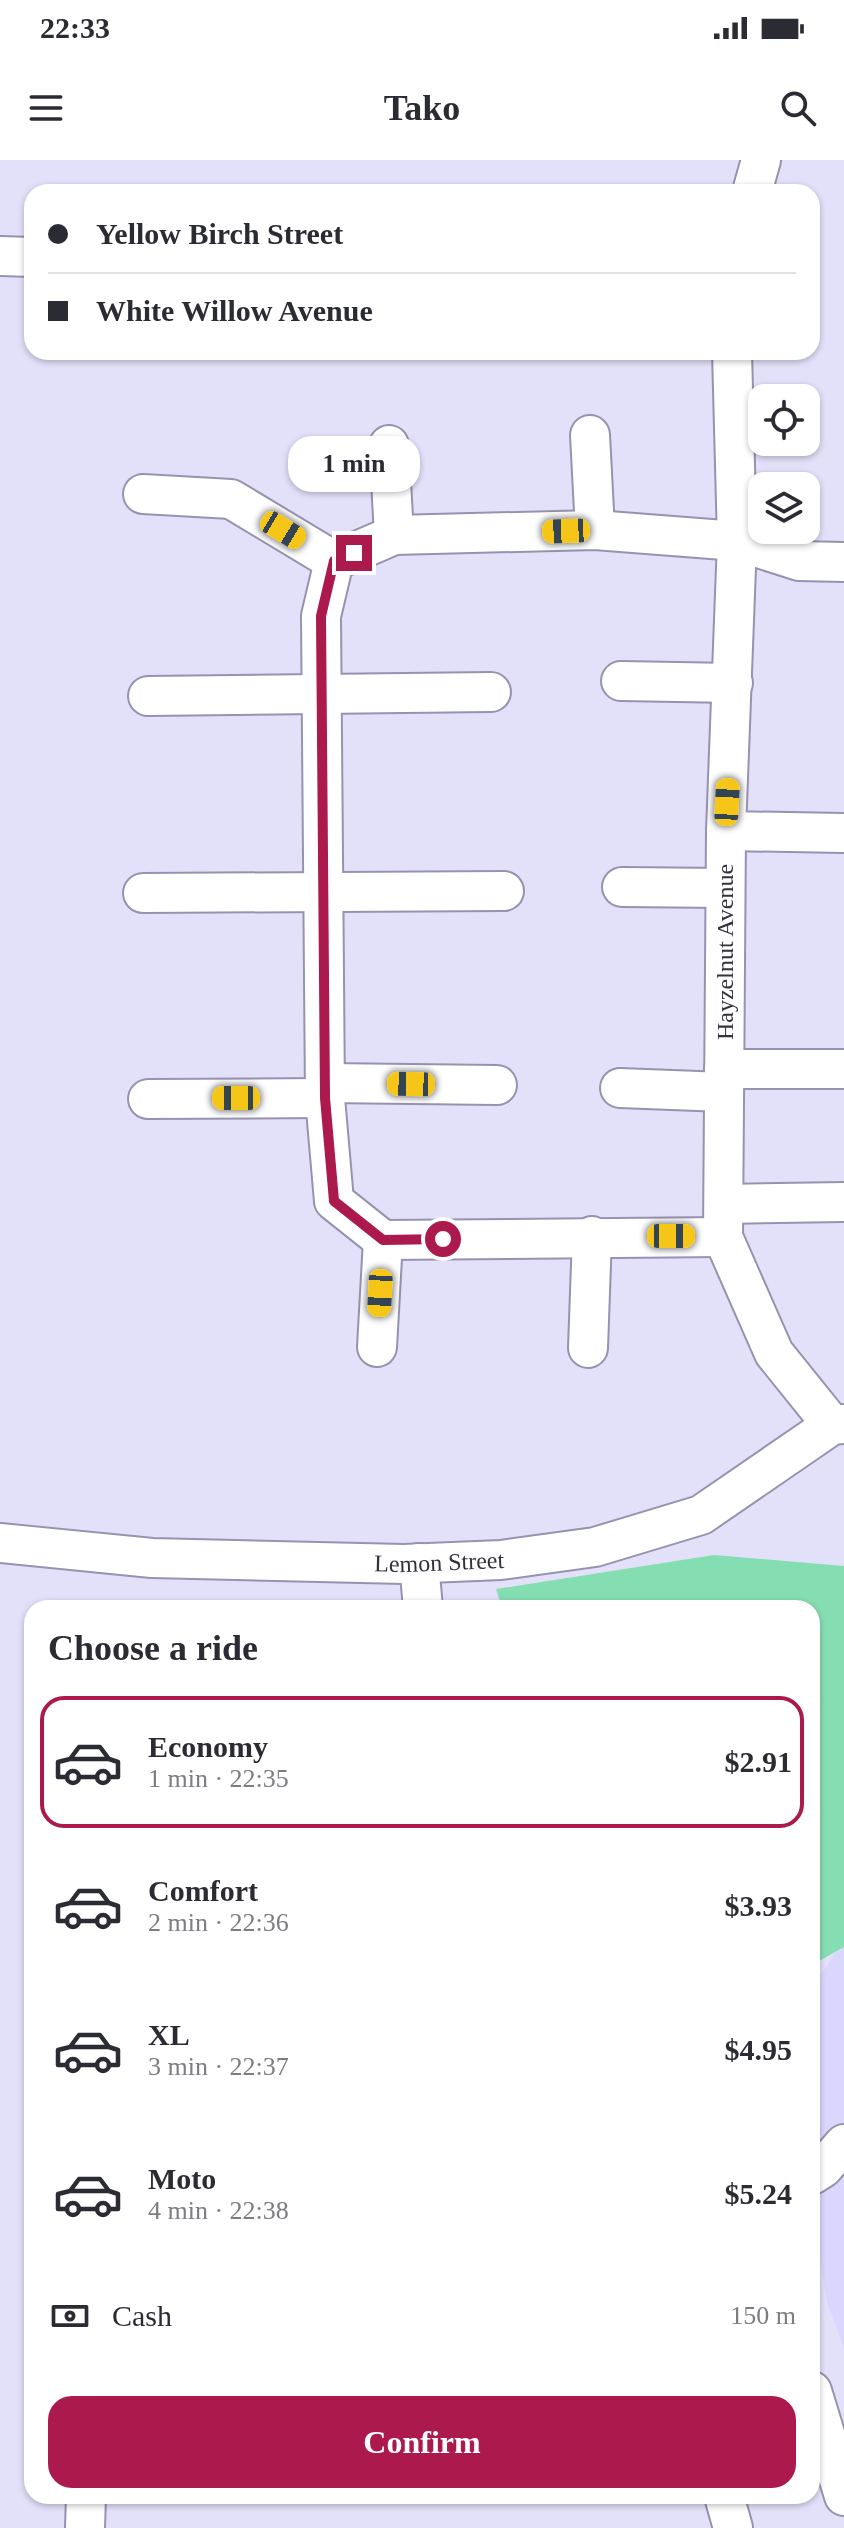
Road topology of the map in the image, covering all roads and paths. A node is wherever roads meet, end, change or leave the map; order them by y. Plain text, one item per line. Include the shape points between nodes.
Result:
1 (761, 160) edge
2 (754, 184) edge
3 (0, 256) edge
4 (24, 257) edge
5 (732, 360) edge
6 (590, 435) dead end
7 (389, 445) dead end
8 (143, 494) dead end
9 (595, 530) junction
10 (394, 535) junction
11 (737, 541) junction
12 (334, 561) junction
13 (844, 562) edge
14 (621, 681) dead end
15 (733, 683) junction
16 (491, 692) dead end
17 (322, 693) junction
18 (148, 696) dead end
19 (726, 831) junction
20 (844, 833) edge
21 (622, 887) dead end
22 (725, 888) junction
23 (504, 891) dead end
24 (325, 892) junction
25 (143, 893) dead end
26 (844, 1069) edge
27 (724, 1080) junction
28 (497, 1085) dead end
29 (620, 1088) dead end
30 (325, 1091) junction
31 (148, 1099) dead end
32 (844, 1202) edge
33 (724, 1220) junction
34 (592, 1236) junction
35 (383, 1240) junction
36 (377, 1347) dead end
37 (588, 1348) dead end
38 (838, 1424) edge
39 (0, 1543) edge
40 (419, 1563) junction
41 (422, 1600) edge
42 (844, 2144) edge
43 (820, 2170) edge
44 (820, 2417) edge
45 (844, 2496) edge
46 (86, 2504) edge
47 (726, 2504) edge
48 (85, 2528) edge
49 (733, 2528) edge

1 - 2 street
3 - 4 street
5 - 11 street, Hayzelnut Avenue
6 - 9 street
7 - 10 street
8 - 12 street via 231,499
9 - 10 street
9 - 11 street
10 - 12 street
11 - 13 street via 799,561
11 - 15 street, Hayzelnut Avenue
12 - 17 street via 321,616
14 - 15 street
15 - 19 street, Hayzelnut Avenue
16 - 17 street
17 - 18 street
17 - 24 street
19 - 20 street
19 - 22 street, Hayzelnut Avenue
21 - 22 street
22 - 27 street, Hayzelnut Avenue
23 - 24 street
24 - 25 street
24 - 30 street
26 - 27 street
27 - 29 street
27 - 33 street, Hayzelnut Avenue
28 - 30 street
30 - 31 street
30 - 35 street via 334,1201
32 - 33 street
33 - 34 street
33 - 38 street, Hayzelnut Avenue via 774,1353
34 - 35 street
34 - 37 street
35 - 36 street
38 - 40 street, Lemon Street via 701,1515 595,1547 501,1560
39 - 40 street, Lemon Street via 152,1558
40 - 41 street
42 - 43 street
44 - 45 street
46 - 48 street
47 - 49 street

